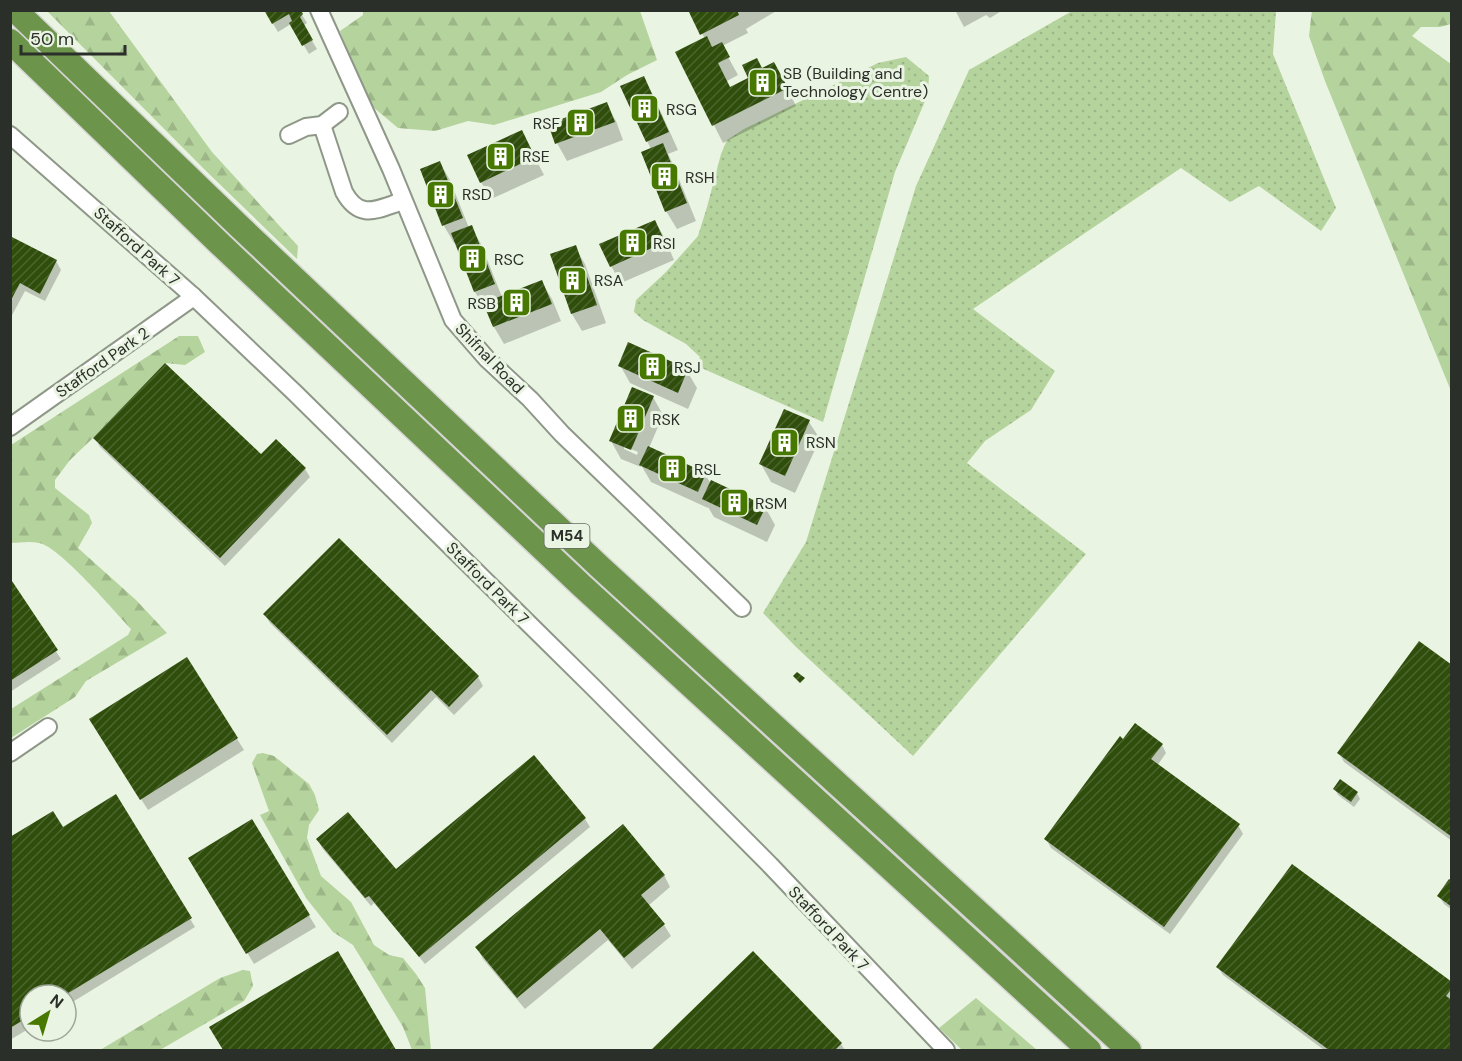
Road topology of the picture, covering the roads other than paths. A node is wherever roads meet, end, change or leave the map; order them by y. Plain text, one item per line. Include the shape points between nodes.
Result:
1 (15, 10) edge
2 (319, 10) edge
3 (10, 41) edge
4 (339, 112) dead end
5 (322, 125) junction
6 (10, 135) edge
7 (289, 135) dead end
8 (403, 201) junction
9 (193, 296) junction
10 (10, 427) edge
11 (742, 608) dead end
12 (48, 728) dead end
13 (10, 753) edge
14 (946, 1050) edge
15 (1089, 1050) edge
16 (1129, 1050) edge

1 - 16 highway, M54 via 593,560
2 - 8 street, Shifnal Road
3 - 15 highway, M54 via 582,586
4 - 5 street
5 - 7 street
5 - 8 street via 350,202 364,211
6 - 9 street, Stafford Park 7
8 - 11 street, Shifnal Road via 453,320 562,434
9 - 10 street, Stafford Park 2
9 - 14 street, Stafford Park 7 via 600,694
12 - 13 street

